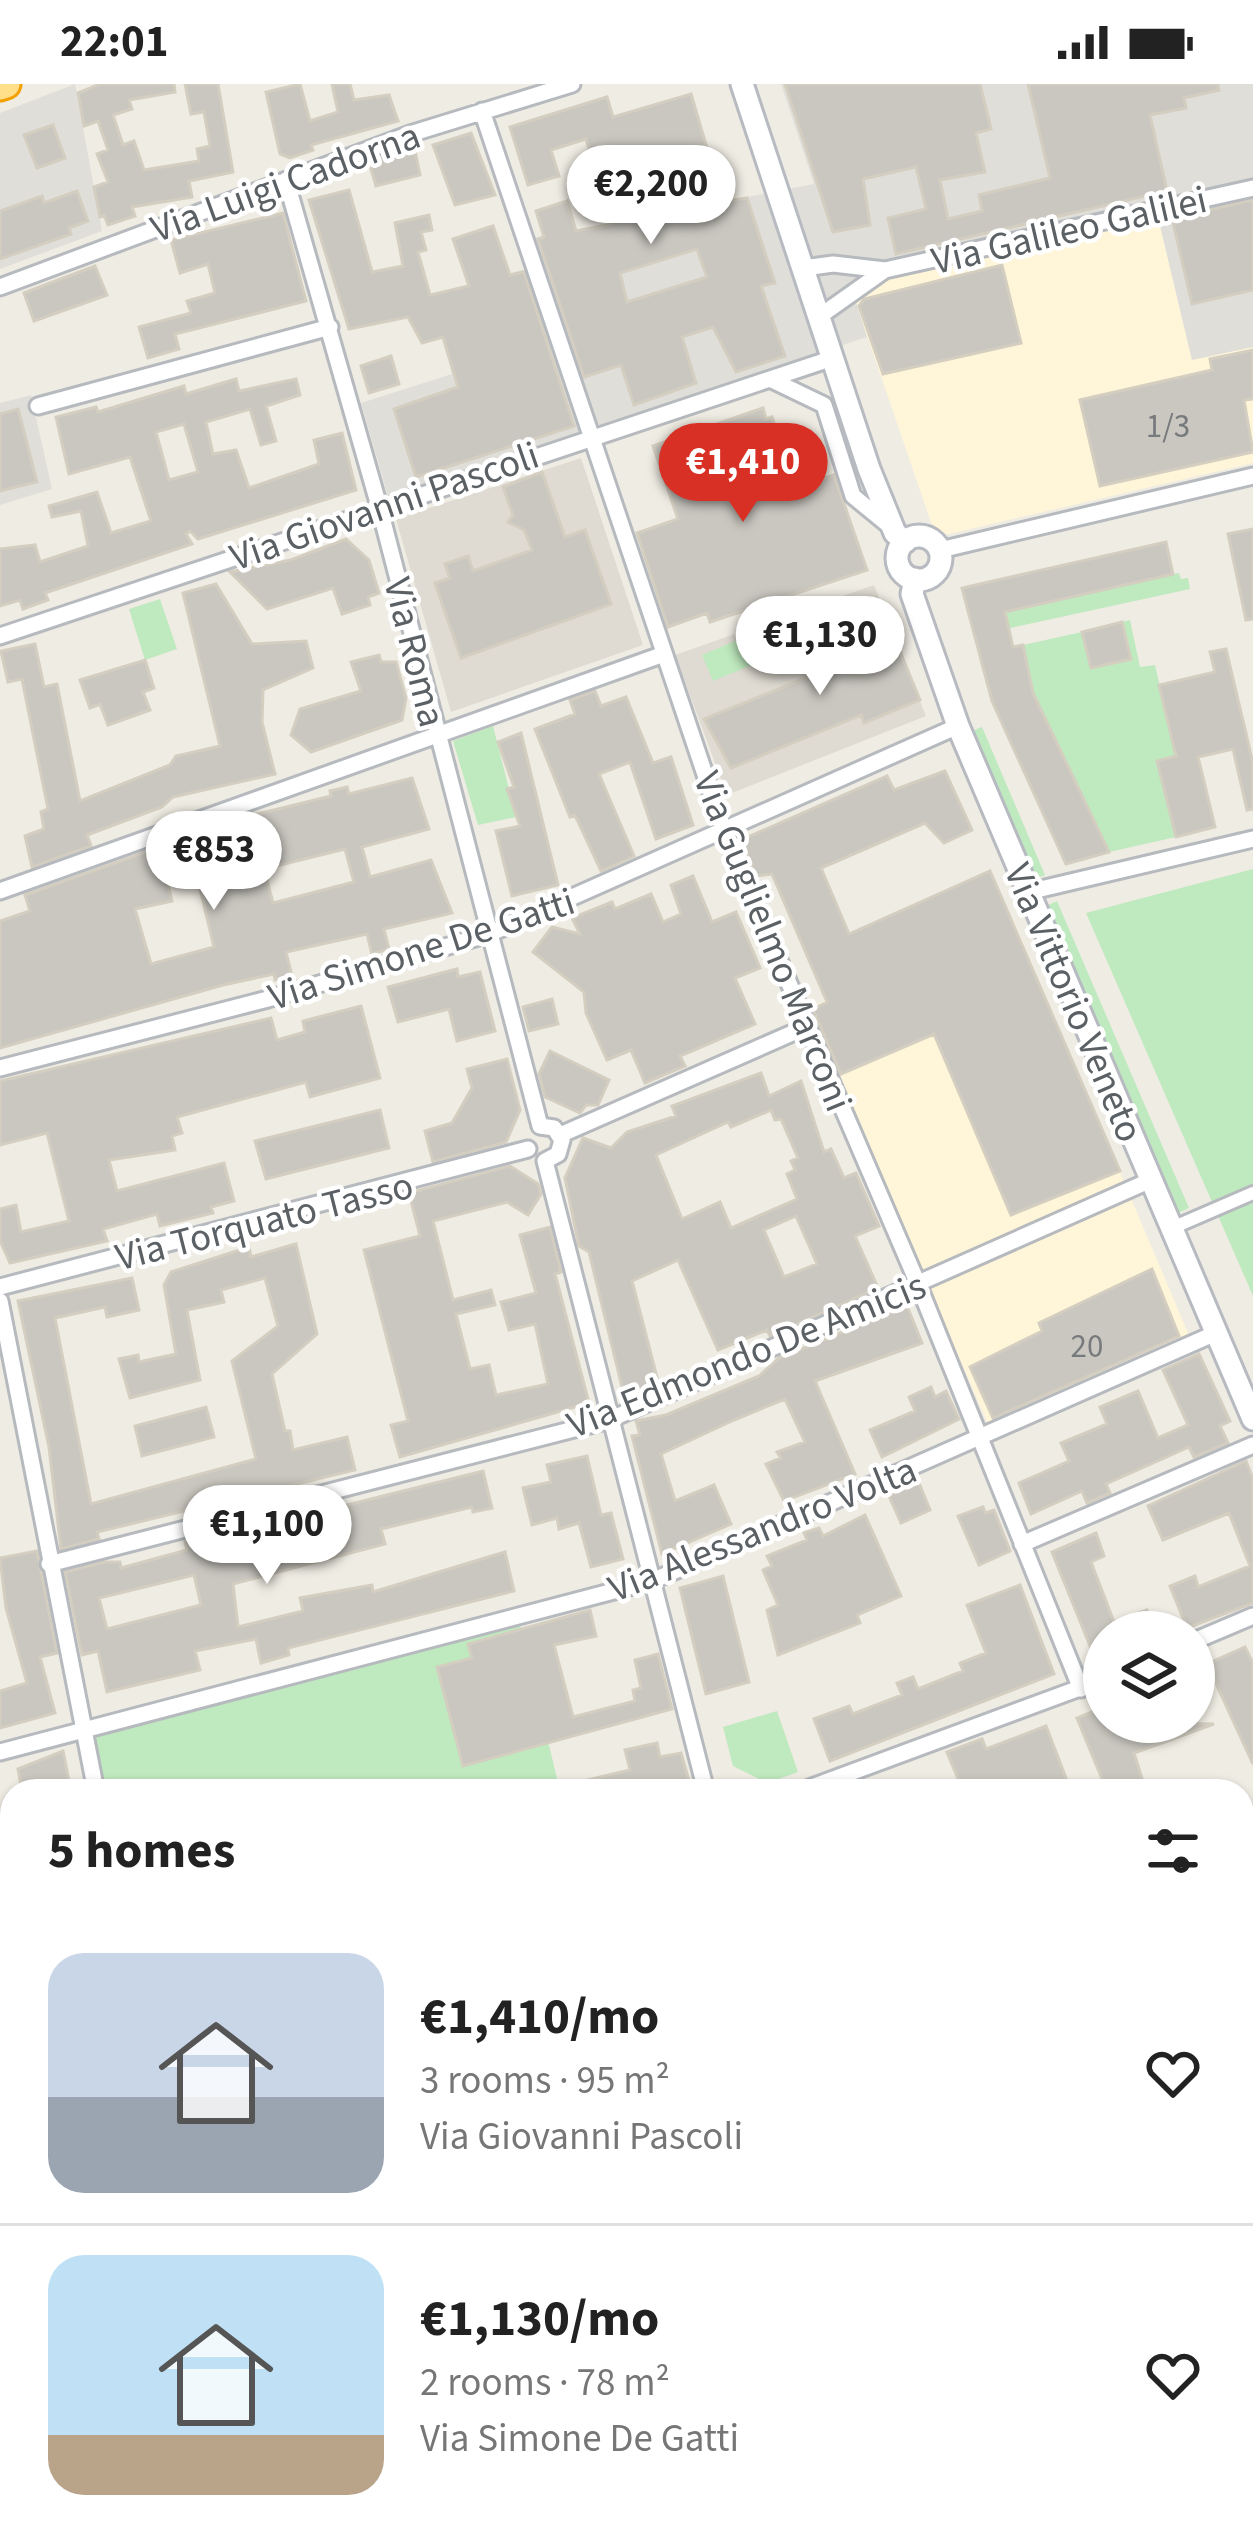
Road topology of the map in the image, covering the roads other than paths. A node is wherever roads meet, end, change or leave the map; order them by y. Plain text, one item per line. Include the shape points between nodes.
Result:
1 (572, 84) edge
2 (742, 84) edge
3 (482, 111) junction
4 (286, 180) junction
5 (1253, 188) edge
6 (803, 268) junction
7 (885, 270) junction
8 (0, 286) edge
9 (820, 316) junction
10 (330, 327) junction
11 (833, 358) junction
12 (769, 379) junction
13 (38, 406) dead end
14 (590, 436) junction
15 (1253, 476) edge
16 (379, 506) junction
17 (899, 536) junction
18 (940, 550) junction
19 (915, 579) junction
20 (0, 636) edge
21 (664, 654) junction
22 (958, 726) junction
23 (436, 732) junction
24 (725, 834) junction
25 (1253, 839) edge
26 (0, 891) edge
27 (1028, 892) junction
28 (489, 934) junction
29 (806, 1027) junction
30 (0, 1067) edge
31 (540, 1126) junction
32 (560, 1135) junction
33 (527, 1149) junction
34 (545, 1161) junction
35 (1151, 1180) junction
36 (1253, 1193) edge
37 (1172, 1228) junction
38 (918, 1284) junction
39 (0, 1287) edge
40 (0, 1301) edge
41 (1216, 1333) junction
42 (1253, 1419) edge
43 (609, 1420) junction
44 (979, 1438) junction
45 (1253, 1445) edge
46 (1022, 1544) junction
47 (49, 1564) junction
48 (652, 1581) junction
49 (1253, 1616) edge
50 (1215, 1632) edge
51 (1081, 1689) joint
52 (83, 1730) junction
53 (0, 1752) edge
54 (93, 1779) edge
55 (703, 1779) edge
56 (834, 1779) edge

1 - 3 street, Via Luigi Cadorna
2 - 6 main road
3 - 4 street, Via Luigi Cadorna
3 - 14 street, Via Guglielmo Marconi
4 - 8 street, Via Luigi Cadorna
4 - 10 street, Via Roma
5 - 7 street, Via Galileo Galilei
6 - 7 street, Via Galileo Galilei
6 - 9 main road
7 - 9 street, Via Galileo Galilei
9 - 11 main road
10 - 13 street
10 - 16 street, Via Roma
11 - 12 street, Via Giovanni Pascoli
11 - 17 main road
12 - 14 street, Via Giovanni Pascoli
12 - 17 street via 824,405 853,496
14 - 16 street, Via Giovanni Pascoli
14 - 21 street, Via Guglielmo Marconi
15 - 18 street
16 - 20 street, Via Giovanni Pascoli
16 - 23 street, Via Roma
17 - 18 main road via 925,537
17 - 19 main road via 898,560
18 - 19 main road via 934,575
19 - 22 main road, Via Vittorio Veneto via 912,594
21 - 23 street
21 - 24 street, Via Guglielmo Marconi
22 - 24 street, Via Simone De Gatti
22 - 27 main road, Via Vittorio Veneto
23 - 26 street
23 - 28 street, Via Roma
24 - 28 street, Via Simone De Gatti
24 - 29 street, Via Guglielmo Marconi
25 - 27 street
27 - 35 main road, Via Vittorio Veneto
28 - 30 street, Via Simone De Gatti
28 - 31 street, Via Roma
29 - 32 street
29 - 38 street, Via Guglielmo Marconi
31 - 32 street
31 - 33 street
32 - 34 street via 558,1154
33 - 34 street
33 - 39 street, Via Torquato Tasso
34 - 43 street
35 - 37 main road, Via Vittorio Veneto
35 - 38 street, Via Edmondo De Amicis
36 - 37 street
37 - 41 main road, Via Vittorio Veneto
38 - 43 street, Via Edmondo De Amicis
38 - 44 street, Via Guglielmo Marconi
40 - 47 street
41 - 42 main road, Via Vittorio Veneto
41 - 44 street, Via Alessandro Volta
43 - 47 street, Via Edmondo De Amicis
43 - 48 street
44 - 46 street, Via Guglielmo Marconi
44 - 48 street, Via Alessandro Volta
45 - 46 street
46 - 51 street, Via Guglielmo Marconi
47 - 52 street
48 - 52 street, Via Alessandro Volta
48 - 55 street
49 - 50 street
51 - 56 street
52 - 53 street, Via Alessandro Volta
52 - 54 street

